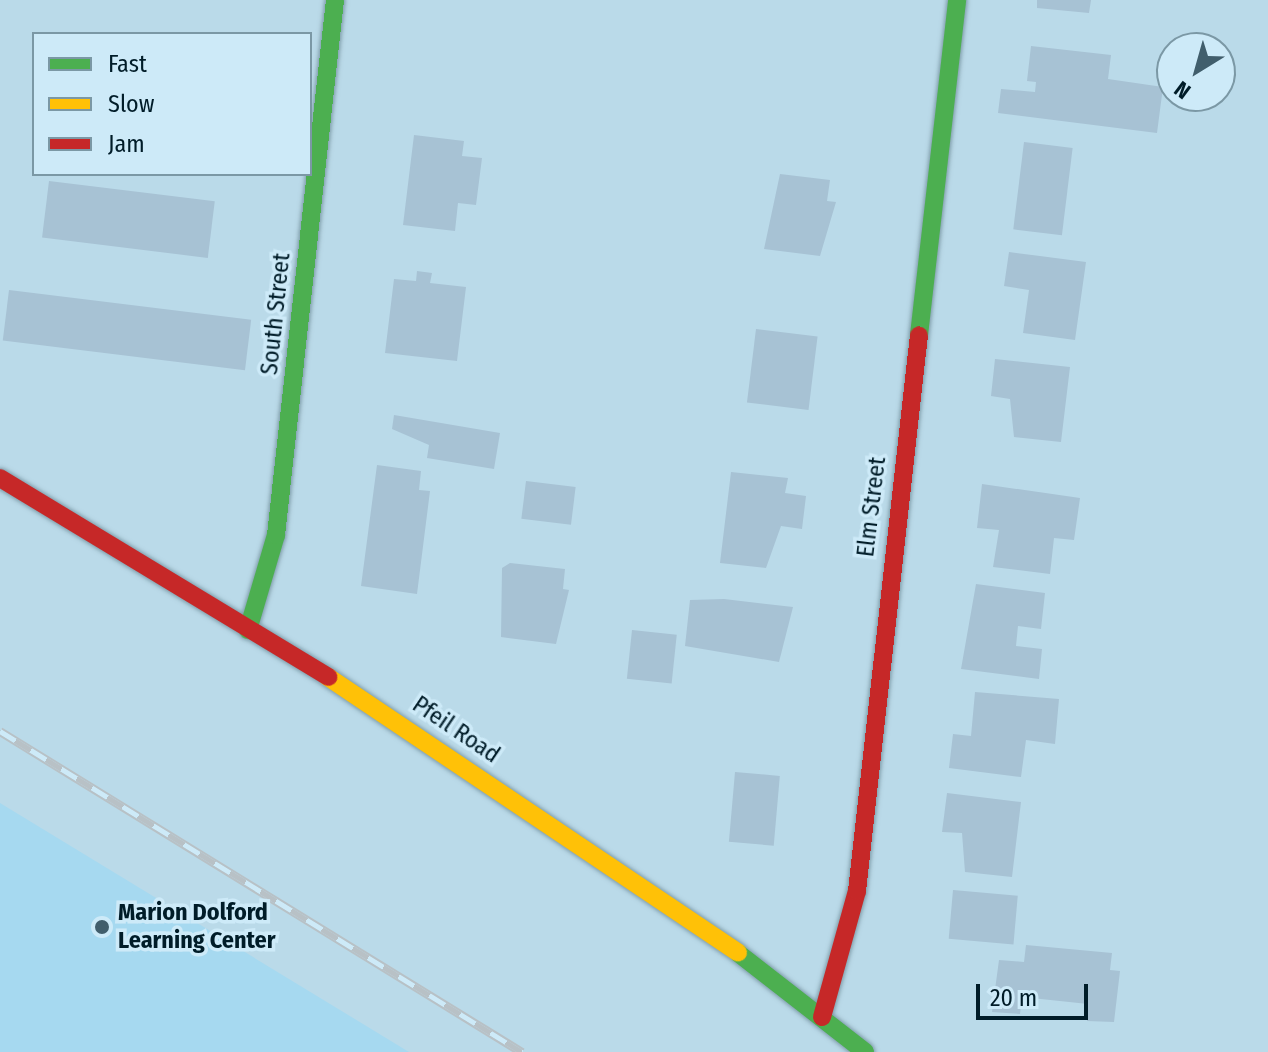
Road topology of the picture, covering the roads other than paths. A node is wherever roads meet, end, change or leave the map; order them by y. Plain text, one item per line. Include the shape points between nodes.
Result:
1 (335, 0) edge
2 (957, 0) edge
3 (0, 478) edge
4 (248, 630) junction
5 (822, 1017) junction
6 (865, 1052) edge

1 - 4 street, South Street via 276,535
2 - 5 street, Elm Street via 857,891
3 - 4 street, Pfeil Road
4 - 5 street, Pfeil Road via 410,728
5 - 6 street, Pfeil Road

